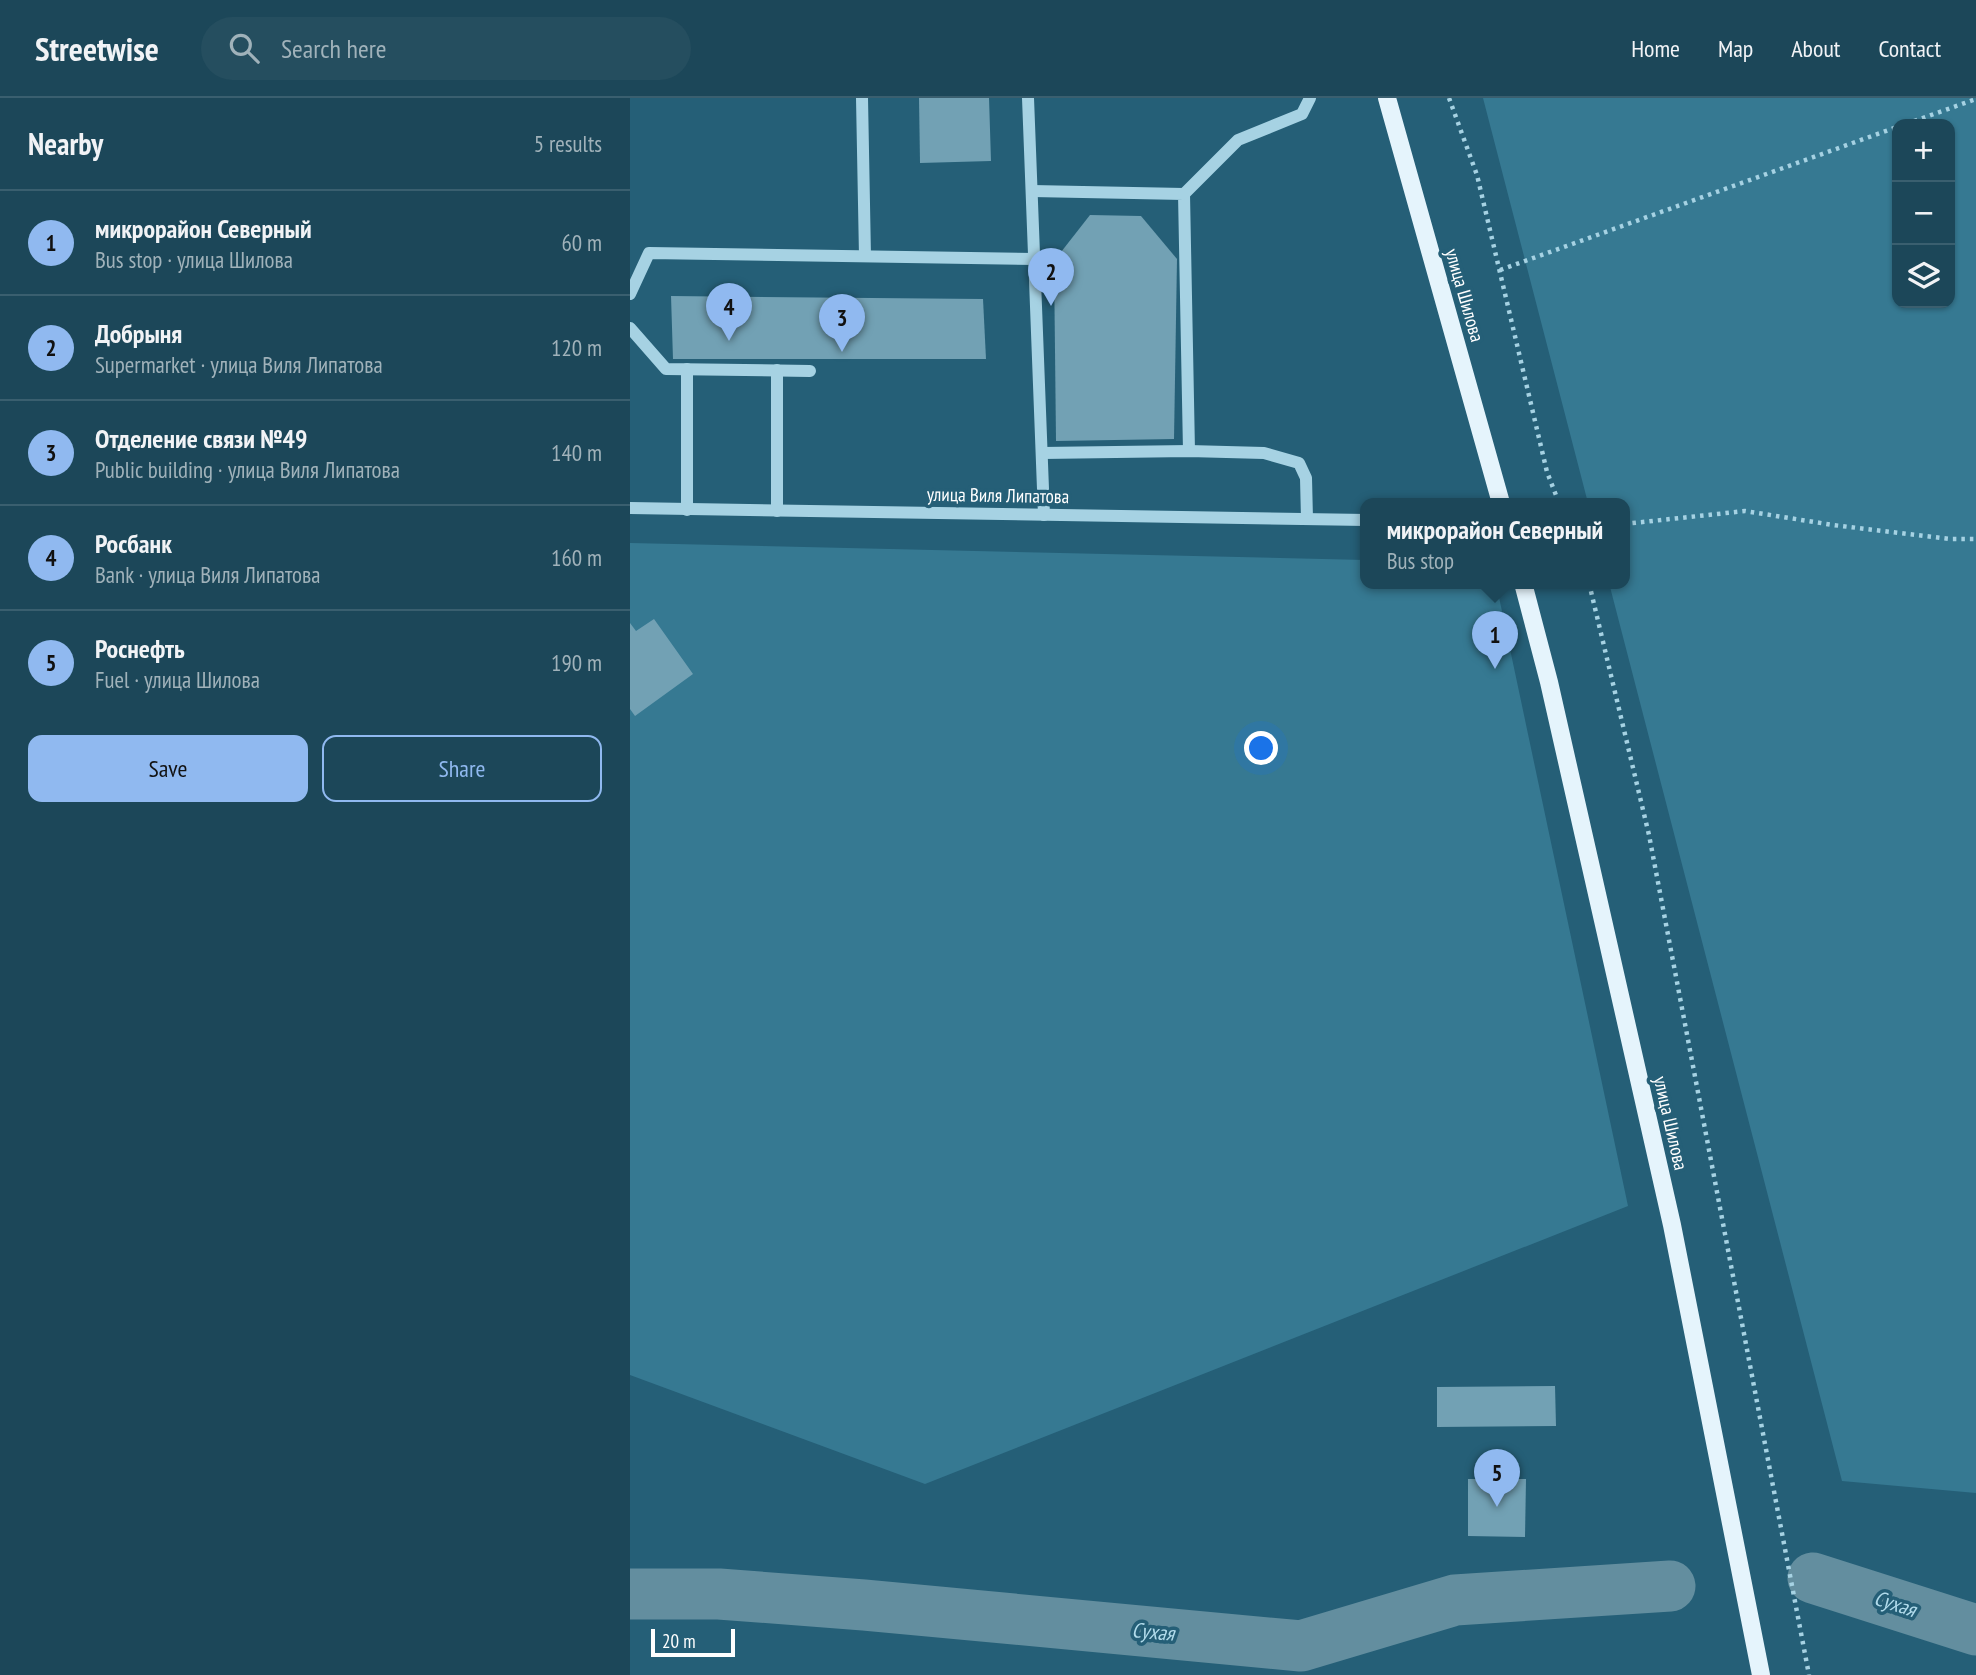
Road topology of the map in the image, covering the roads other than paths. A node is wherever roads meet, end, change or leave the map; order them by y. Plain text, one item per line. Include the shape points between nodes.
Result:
1 (862, 98) edge
2 (1028, 98) edge
3 (1310, 98) edge
4 (1387, 98) edge
5 (1032, 191) junction
6 (1184, 194) junction
7 (865, 256) junction
8 (1035, 259) junction
9 (630, 294) edge
10 (630, 328) edge
11 (687, 369) junction
12 (777, 370) junction
13 (810, 371) dead end
14 (1189, 451) junction
15 (1042, 453) junction
16 (1500, 498) edge
17 (630, 508) edge
18 (687, 510) junction
19 (777, 511) junction
20 (1044, 515) junction
21 (1307, 519) junction
22 (1360, 520) edge
23 (1525, 589) edge
24 (1761, 1675) edge

1 - 7 street
2 - 5 street
3 - 6 street via 1302,114 1238,139
4 - 16 main road, улица Шилова
5 - 6 street
5 - 8 street
6 - 14 street
7 - 8 street
7 - 9 street via 649,253
8 - 15 street
10 - 11 street via 666,369
11 - 12 street
11 - 18 street
12 - 13 street
12 - 19 street
14 - 15 street
14 - 21 street via 1264,453 1299,463 1306,478
15 - 20 street
17 - 18 street, улица Виля Липатова
18 - 19 street, улица Виля Липатова
19 - 20 street, улица Виля Липатова
20 - 21 street, улица Виля Липатова
21 - 22 street, улица Виля Липатова
23 - 24 main road, улица Шилова via 1672,1225

